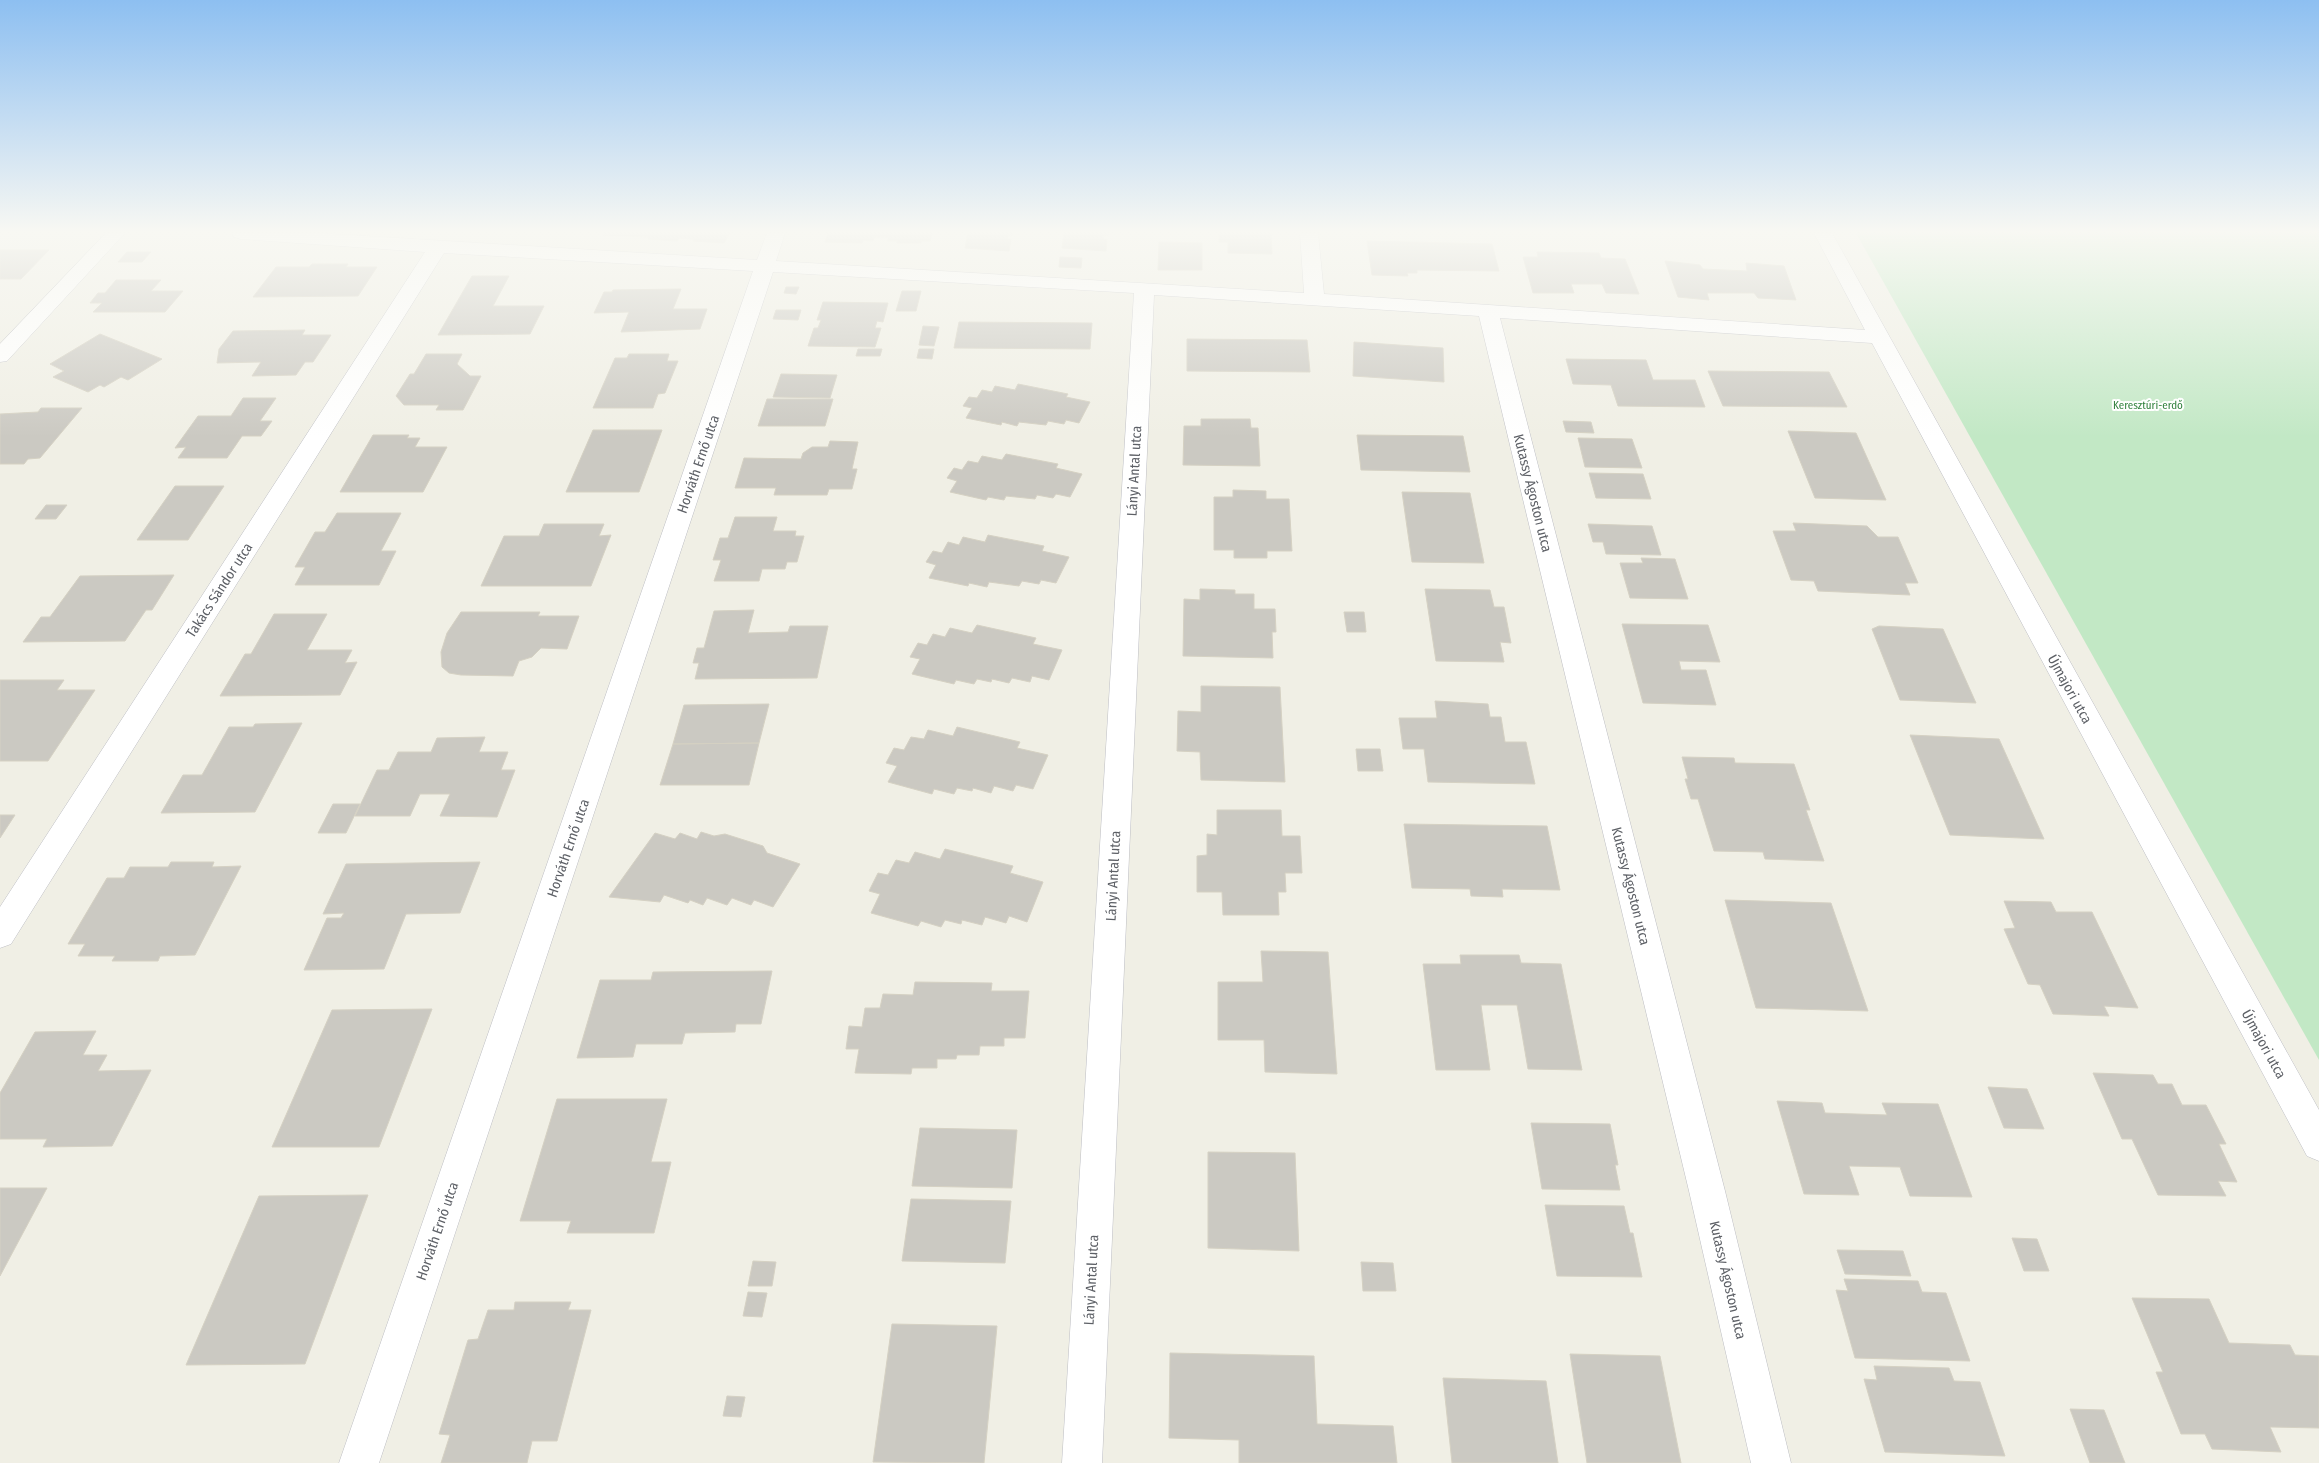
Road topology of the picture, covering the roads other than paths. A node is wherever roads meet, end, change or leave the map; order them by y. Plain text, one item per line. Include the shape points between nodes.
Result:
1 (52, 301) edge
2 (403, 301) edge
3 (753, 301) edge
4 (1143, 301) edge
5 (1337, 301) edge
6 (1860, 301) edge
7 (1488, 310) junction
8 (1879, 337) junction
9 (0, 356) edge
10 (0, 934) edge
11 (2319, 1144) edge
12 (359, 1463) edge
13 (1082, 1463) edge
14 (1771, 1463) edge

1 - 9 street
2 - 10 street, Takács Sándor utca
3 - 12 street, Horváth Ernő utca
4 - 13 street, Lányi Antal utca
5 - 7 street
6 - 8 street, Újmajori utca
7 - 8 street
7 - 14 street, Kutassy Ágoston utca
8 - 11 street, Újmajori utca

